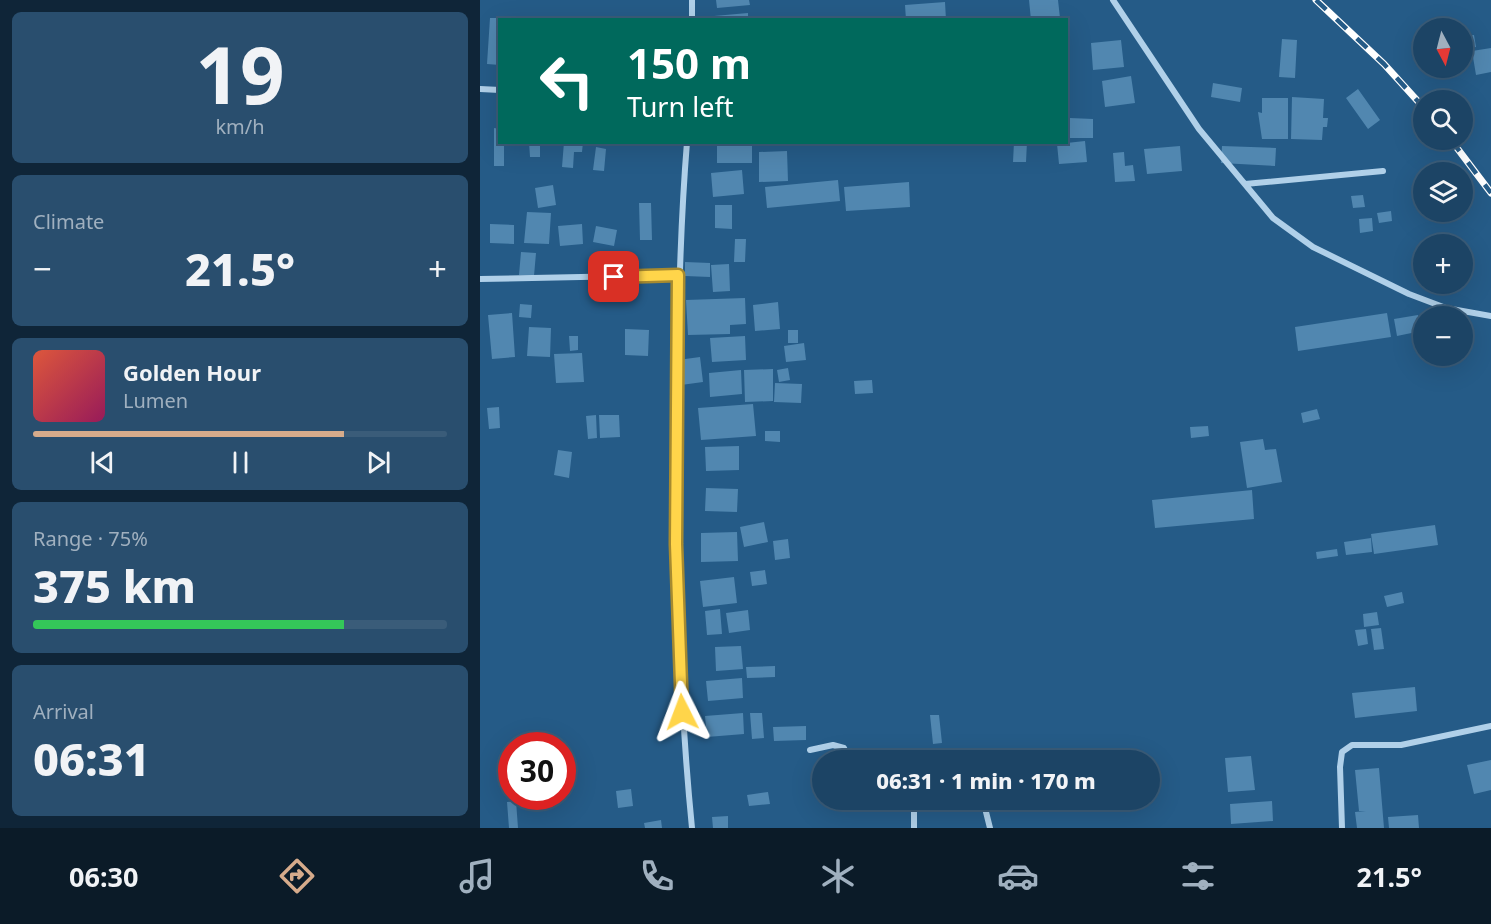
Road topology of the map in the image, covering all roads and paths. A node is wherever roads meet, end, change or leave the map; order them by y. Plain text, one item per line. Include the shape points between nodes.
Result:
1 (692, 0) edge
2 (1113, 0) edge
3 (692, 18) edge
4 (480, 89) edge
5 (498, 90) edge
6 (687, 144) edge
7 (1383, 171) dead end
8 (1245, 184) junction
9 (678, 275) junction
10 (480, 279) edge
11 (1491, 316) edge
12 (1491, 726) edge
13 (810, 750) dead end
14 (845, 750) edge
15 (915, 810) edge
16 (986, 812) dead end
17 (692, 828) edge
18 (914, 828) edge
19 (990, 828) edge
20 (1342, 828) edge

1 - 3 street
2 - 8 street via 1199,129
4 - 5 street
6 - 9 street
7 - 8 street
8 - 11 street via 1274,218 1313,247 1409,294 1446,308
9 - 10 street
9 - 17 street via 678,630
12 - 20 street via 1401,745 1352,745 1342,752 1340,767
13 - 14 street via 833,745
15 - 18 street
16 - 19 street

